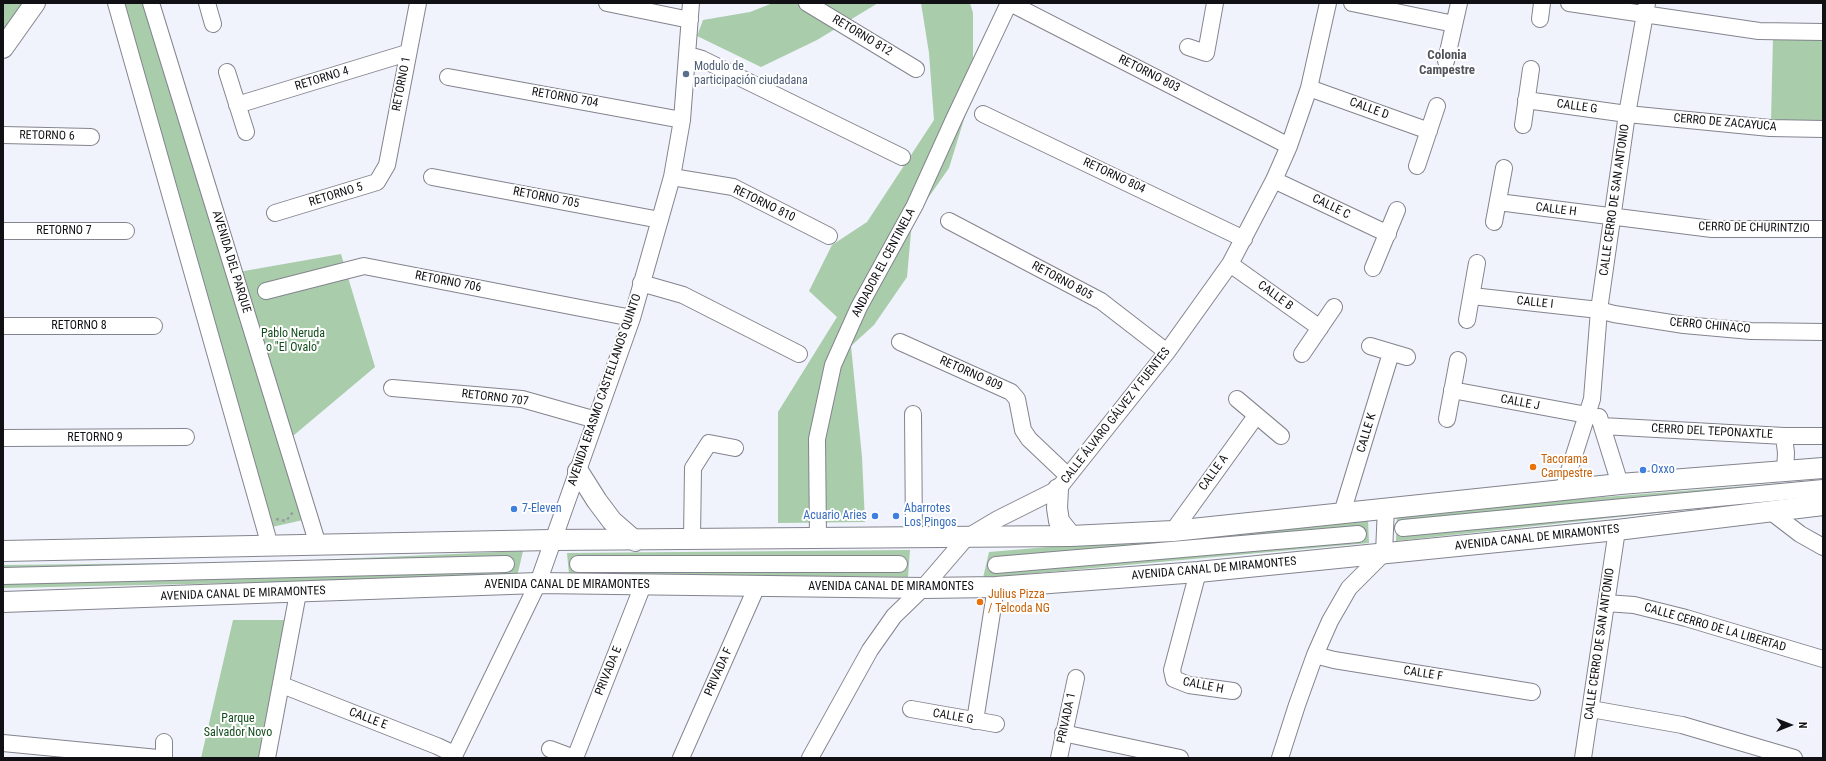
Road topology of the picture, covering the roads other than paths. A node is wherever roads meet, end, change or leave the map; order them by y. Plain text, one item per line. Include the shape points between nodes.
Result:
1 (35, 3) edge
2 (116, 3) edge
3 (150, 3) edge
4 (207, 3) edge
5 (418, 3) edge
6 (607, 3) edge
7 (691, 3) edge
8 (807, 3) edge
9 (1010, 3) edge
10 (1215, 3) edge
11 (1328, 3) edge
12 (1352, 3) edge
13 (1459, 3) edge
14 (1542, 3) edge
15 (1569, 3) edge
16 (1645, 9) edge
17 (690, 20) junction
18 (1540, 20) dead end
19 (213, 24) dead end
20 (1454, 24) junction
21 (1823, 32) edge
22 (1188, 47) dead end
23 (3, 48) edge
24 (407, 53) junction
25 (688, 55) junction
26 (1446, 61) dead end
27 (1531, 69) dead end
28 (916, 70) dead end
29 (228, 72) dead end
30 (448, 77) dead end
31 (1309, 88) junction
32 (1526, 100) junction
33 (237, 105) junction
34 (1437, 106) dead end
35 (983, 114) dead end
36 (1627, 114) junction
37 (682, 120) junction
38 (1523, 125) dead end
39 (1823, 129) edge
40 (1429, 131) junction
41 (246, 132) dead end
42 (3, 136) edge
43 (91, 137) dead end
44 (1289, 146) junction
45 (902, 157) dead end
46 (387, 165) joint
47 (1417, 166) dead end
48 (1504, 168) dead end
49 (432, 177) dead end
50 (672, 177) junction
51 (1274, 180) junction
52 (1498, 202) junction
53 (1397, 210) dead end
54 (275, 213) dead end
55 (1613, 217) junction
56 (660, 220) junction
57 (949, 221) dead end
58 (1494, 222) dead end
59 (1823, 229) edge
60 (3, 231) edge
61 (126, 231) dead end
62 (1388, 234) junction
63 (829, 236) dead end
64 (1244, 239) junction
65 (1477, 262) dead end
66 (1230, 264) junction
67 (1373, 268) dead end
68 (641, 283) junction
69 (266, 291) dead end
70 (1472, 296) junction
71 (1334, 307) dead end
72 (1599, 310) junction
73 (632, 318) junction
74 (1468, 320) dead end
75 (3, 326) edge
76 (154, 326) dead end
77 (1320, 328) junction
78 (1823, 332) edge
79 (900, 342) dead end
80 (1370, 346) dead end
81 (1167, 352) junction
82 (1391, 352) junction
83 (799, 354) dead end
84 (1302, 354) dead end
85 (1407, 357) dead end
86 (1458, 360) dead end
87 (392, 388) dead end
88 (1452, 390) junction
89 (1237, 398) dead end
90 (1592, 399) junction
91 (913, 414) dead end
92 (1587, 415) junction
93 (1256, 416) junction
94 (1446, 419) dead end
95 (596, 420) junction
96 (1602, 426) junction
97 (1281, 436) dead end
98 (1784, 436) junction
99 (1823, 436) edge
100 (186, 437) dead end
101 (3, 438) edge
102 (735, 448) dead end
103 (1823, 468) edge
104 (578, 471) junction
105 (1785, 472) junction
106 (1063, 483) junction
107 (1620, 484) junction
108 (1823, 488) edge
109 (1563, 490) junction
110 (1823, 505) edge
111 (1386, 507) junction
112 (1770, 511) junction
113 (1342, 513) junction
114 (1403, 528) dead end
115 (1617, 530) junction
116 (1173, 531) junction
117 (1358, 534) dead end
118 (1071, 536) junction
119 (914, 538) junction
120 (966, 538) junction
121 (692, 539) junction
122 (818, 539) junction
123 (552, 540) junction
124 (635, 541) junction
125 (318, 544) junction
126 (270, 546) junction
127 (1823, 547) edge
128 (3, 551) edge
129 (1384, 553) junction
130 (506, 564) dead end
131 (578, 564) dead end
132 (899, 564) dead end
133 (996, 565) dead end
134 (1198, 572) junction
135 (3, 576) edge
136 (538, 583) junction
137 (643, 585) junction
138 (757, 586) junction
139 (996, 587) junction
140 (923, 588) junction
141 (298, 593) junction
142 (3, 602) edge
143 (1606, 603) junction
144 (1315, 655) junction
145 (1823, 659) edge
146 (1076, 678) dead end
147 (282, 685) junction
148 (1233, 691) dead end
149 (1532, 692) dead end
150 (910, 709) dead end
151 (1591, 709) junction
152 (975, 721) junction
153 (996, 724) dead end
154 (1063, 733) junction
155 (164, 742) dead end
156 (3, 743) edge
157 (550, 749) dead end
158 (454, 756) edge
159 (1285, 757) edge
160 (158, 758) edge
161 (164, 758) edge
162 (267, 758) edge
163 (574, 758) edge
164 (681, 758) edge
165 (810, 758) edge
166 (1059, 758) edge
167 (1180, 758) edge
168 (1583, 758) edge
169 (1794, 758) edge

1 - 23 main road
2 - 126 street
3 - 125 street, AVENIDA DEL PARQUE
4 - 19 street
5 - 24 street, RETORNO 1
6 - 17 street
7 - 17 street, AVENIDA ERASMO CASTELLANOS QUINTO
8 - 28 street, RETORNO 812
9 - 44 street, RETORNO 803
9 - 122 street, ANDADOR EL CENTINELA via 915,205 859,307 833,365 817,439
10 - 22 street via 1206,54
11 - 31 street, CALLE ÁLVARO GÁLVEZ Y FUENTES
12 - 20 street
13 - 20 street
14 - 18 street
15 - 16 street
16 - 21 street via 1759,31
16 - 36 street, CALLE CERRO DE SAN ANTONIO
17 - 25 street, AVENIDA ERASMO CASTELLANOS QUINTO
20 - 26 street
24 - 33 street, RETORNO 4
24 - 46 street, RETORNO 1
25 - 37 street, AVENIDA ERASMO CASTELLANOS QUINTO
25 - 45 street via 702,59
27 - 32 street
29 - 33 street
30 - 37 street, RETORNO 704
31 - 40 street, CALLE D
31 - 44 street, CALLE ÁLVARO GÁLVEZ Y FUENTES
32 - 36 street, CALLE G
32 - 38 street
33 - 41 street
34 - 40 street
35 - 64 street, RETORNO 804
36 - 39 street, CERRO DE ZACAYUCA via 1770,128
36 - 55 street, CALLE CERRO DE SAN ANTONIO
37 - 50 street, AVENIDA ERASMO CASTELLANOS QUINTO
40 - 47 street
42 - 43 street, RETORNO 6
44 - 51 street, CALLE ÁLVARO GÁLVEZ Y FUENTES
46 - 54 street, RETORNO 5 via 377,182
48 - 52 street
49 - 56 street, RETORNO 705
50 - 56 street, AVENIDA ERASMO CASTELLANOS QUINTO
50 - 63 street, RETORNO 810 via 733,187
51 - 62 street, CALLE C
51 - 64 street, CALLE ÁLVARO GÁLVEZ Y FUENTES
52 - 55 street, CALLE H
52 - 58 street
53 - 62 street
55 - 59 street, CERRO DE CHURINTZIO via 1712,229
55 - 72 street, CALLE CERRO DE SAN ANTONIO
56 - 68 street, AVENIDA ERASMO CASTELLANOS QUINTO
57 - 81 street, RETORNO 805 via 1101,301
60 - 61 street, RETORNO 7
62 - 67 street
64 - 66 street, CALLE ÁLVARO GÁLVEZ Y FUENTES
65 - 70 street
66 - 77 street, CALLE B
66 - 81 street, CALLE ÁLVARO GÁLVEZ Y FUENTES
68 - 73 street, AVENIDA ERASMO CASTELLANOS QUINTO
68 - 83 street via 683,295
69 - 73 street, RETORNO 706 via 364,266
70 - 72 street, CALLE I
70 - 74 street
71 - 77 street
72 - 78 street, CERRO CHINACO via 1684,325
72 - 90 street, CALLE CERRO DE SAN ANTONIO
73 - 95 street, AVENIDA ERASMO CASTELLANOS QUINTO
75 - 76 street, RETORNO 8
77 - 84 street
79 - 106 street, RETORNO 809 via 1011,392 1017,399 1023,430
80 - 82 street
81 - 106 street, CALLE ÁLVARO GÁLVEZ Y FUENTES
82 - 85 street
82 - 113 street, CALLE K
86 - 88 street
87 - 95 street, RETORNO 707 via 522,399
88 - 92 street, CALLE J
88 - 94 street
89 - 93 street
90 - 92 street, CALLE CERRO DE SAN ANTONIO
90 - 96 street, CALLE CERRO DE SAN ANTONIO
91 - 119 street
92 - 109 street, CALLE CERRO DE SAN ANTONIO
93 - 97 street
93 - 116 street, CALLE A
95 - 104 street, AVENIDA ERASMO CASTELLANOS QUINTO
96 - 98 street, CERRO DEL TEPONAXTLE
96 - 107 street, CALLE CERRO DE SAN ANTONIO
98 - 99 street, CERRO DEL TEPONAXTLE
98 - 105 street
100 - 101 street, RETORNO 9
102 - 121 street via 709,443 693,468
103 - 105 main road
104 - 123 street, AVENIDA ERASMO CASTELLANOS QUINTO
104 - 124 main road via 612,521
105 - 107 main road
106 - 118 main road via 1057,508 1059,521
106 - 120 street, CALLE ÁLVARO GÁLVEZ Y FUENTES
107 - 109 main road
108 - 114 street
109 - 111 main road
110 - 112 main road, AVENIDA CANAL DE MIRAMONTES
111 - 113 main road
111 - 129 street
112 - 115 main road, AVENIDA CANAL DE MIRAMONTES
112 - 127 street via 1800,534
113 - 116 main road
115 - 129 main road, AVENIDA CANAL DE MIRAMONTES
115 - 143 street, CALLE CERRO DE SAN ANTONIO
116 - 118 main road
117 - 133 street
118 - 120 main road
119 - 120 main road
119 - 122 main road
120 - 140 street, CALLE ÁLVARO GÁLVEZ Y FUENTES
121 - 122 main road
121 - 124 main road
123 - 124 main road
123 - 125 main road
123 - 136 street, AVENIDA ERASMO CASTELLANOS QUINTO
125 - 126 main road
126 - 128 main road
129 - 134 main road, AVENIDA CANAL DE MIRAMONTES
129 - 144 street via 1350,588 1330,621
130 - 135 street
131 - 132 street
134 - 139 main road, AVENIDA CANAL DE MIRAMONTES
134 - 148 street, CALLE H via 1172,670 1174,679 1189,685
136 - 137 main road, AVENIDA CANAL DE MIRAMONTES
136 - 141 main road, AVENIDA CANAL DE MIRAMONTES
136 - 158 street, AVENIDA ERASMO CASTELLANOS QUINTO
137 - 138 main road, AVENIDA CANAL DE MIRAMONTES
137 - 163 street, PRIVADA E
138 - 140 main road, AVENIDA CANAL DE MIRAMONTES
138 - 164 street, PRIVADA F
139 - 140 main road, AVENIDA CANAL DE MIRAMONTES
139 - 152 street
140 - 165 street, CALLE ÁLVARO GÁLVEZ Y FUENTES via 894,616 870,650
141 - 142 main road, AVENIDA CANAL DE MIRAMONTES
141 - 147 street
143 - 145 street, CALLE CERRO DE LA LIBERTAD via 1634,606 1686,618
143 - 151 street, CALLE CERRO DE SAN ANTONIO
144 - 149 street, CALLE F
144 - 159 street via 1297,705
146 - 154 street, PRIVADA 1
147 - 158 street, CALLE E via 437,746
147 - 162 street
150 - 152 street, CALLE G
151 - 168 street, CALLE CERRO DE SAN ANTONIO
151 - 169 street via 1682,725
152 - 153 street, CALLE G
154 - 166 street, PRIVADA 1
154 - 167 street
155 - 161 street
156 - 160 street
157 - 163 street, PRIVADA E

